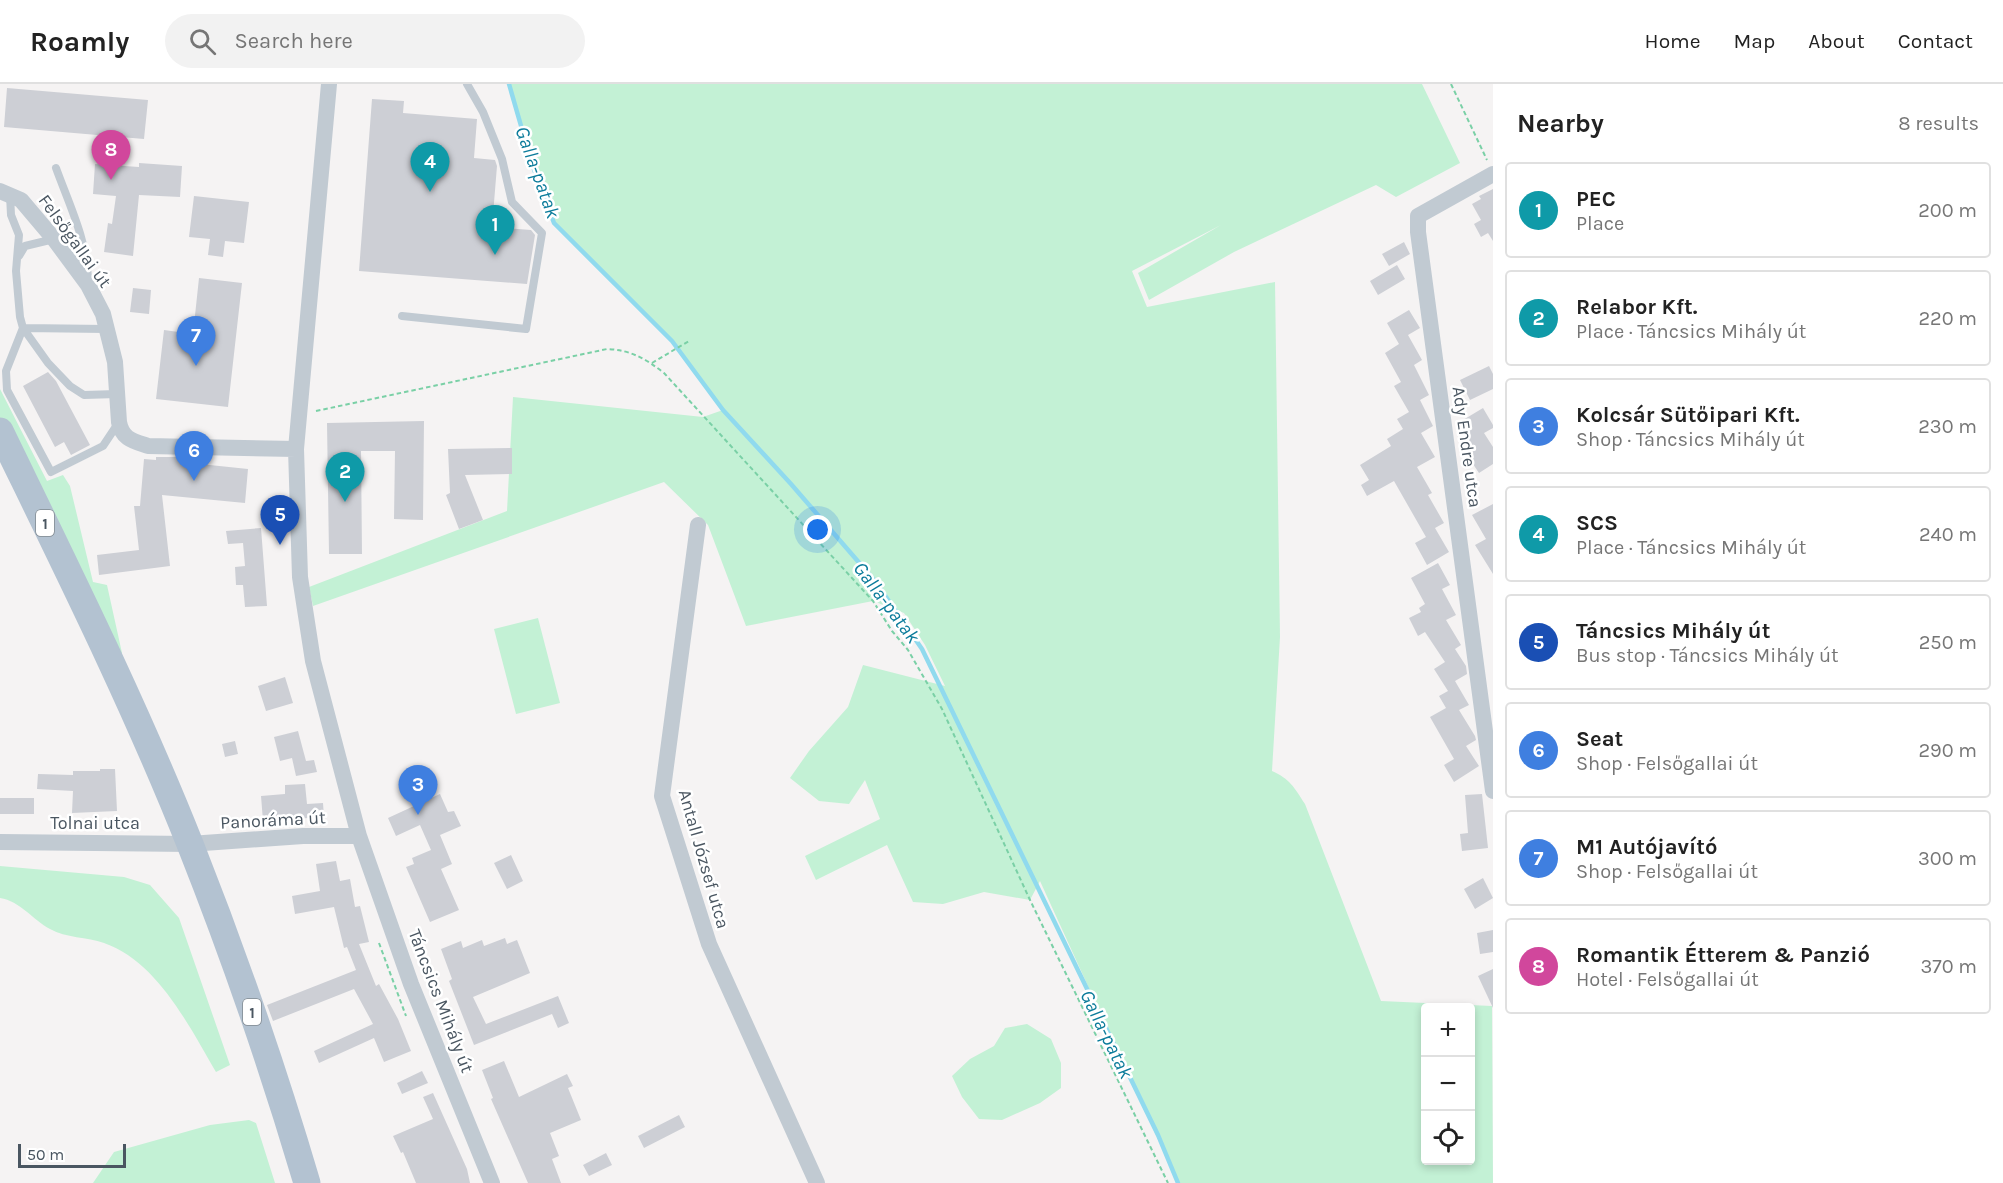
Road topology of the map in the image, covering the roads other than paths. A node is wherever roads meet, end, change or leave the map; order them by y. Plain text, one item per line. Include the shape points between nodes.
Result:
1 (329, 84) edge
2 (467, 84) edge
3 (56, 168) dead end
4 (1491, 168) edge
5 (5, 193) edge
6 (54, 239) junction
7 (18, 259) junction
8 (88, 285) junction
9 (402, 316) dead end
10 (23, 328) junction
11 (106, 329) junction
12 (118, 394) junction
13 (119, 422) junction
14 (0, 430) edge
15 (296, 449) junction
16 (698, 525) dead end
17 (1493, 790) edge
18 (358, 836) junction
19 (0, 842) edge
20 (190, 844) junction
21 (307, 1183) edge
22 (492, 1183) edge
23 (817, 1183) edge

1 - 15 street, Táncsics Mihály út
2 - 9 lane via 502,159 512,202 542,233 526,329
3 - 8 lane via 80,230
4 - 17 street, Ady Endre utca via 1418,216 1418,232
5 - 6 street, Felsőgallai út via 21,200
5 - 7 lane via 19,235
6 - 7 lane via 25,246
6 - 8 street, Felsőgallai út
7 - 10 lane
8 - 11 street, Felsőgallai út
10 - 11 lane
10 - 12 lane via 70,386 84,395
10 - 13 lane via 6,370 7,390 51,472 103,446
11 - 12 street, Felsőgallai út
12 - 13 street, Felsőgallai út
13 - 15 street via 127,439 148,446
14 - 20 main road, 1 via 90,615
15 - 18 street, Táncsics Mihály út via 300,577 313,661
16 - 23 street, Antall József utca via 662,796 708,944
18 - 20 street, Panoráma út
18 - 22 street, Táncsics Mihály út via 411,984
19 - 20 street, Tolnai utca
20 - 21 main road, 1 via 279,1088

